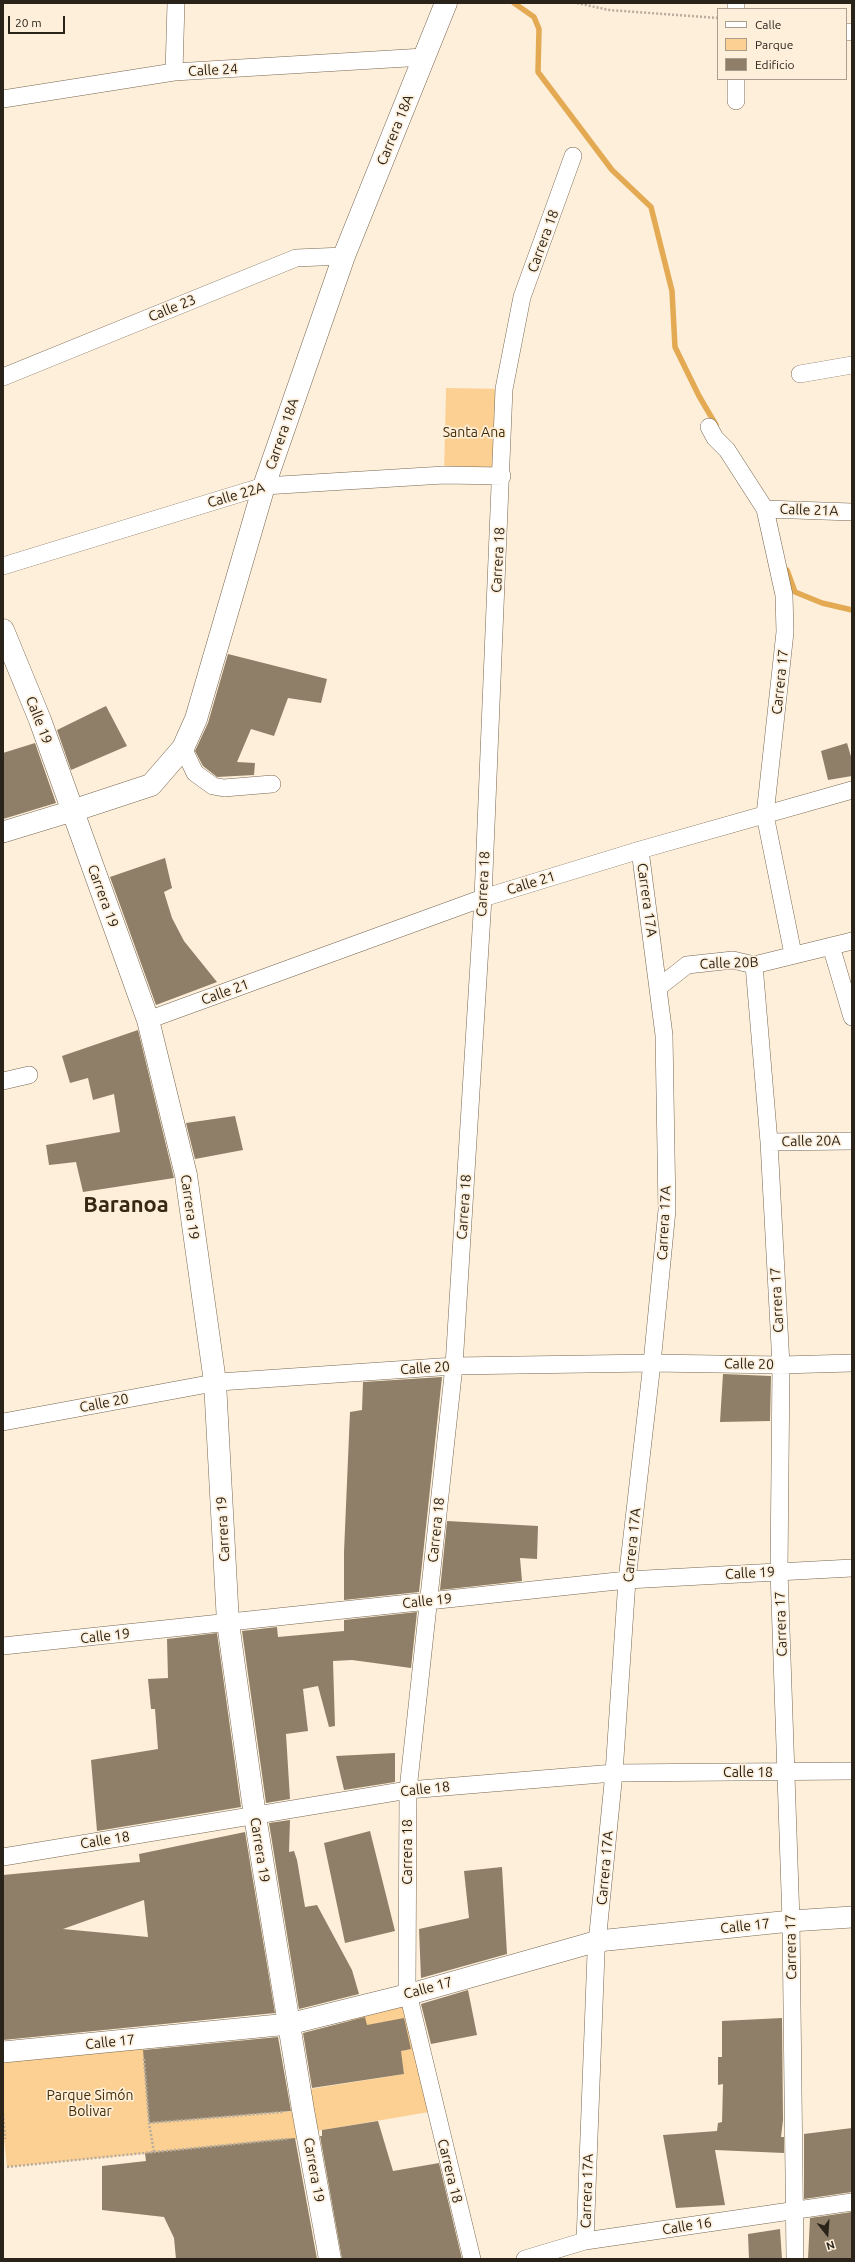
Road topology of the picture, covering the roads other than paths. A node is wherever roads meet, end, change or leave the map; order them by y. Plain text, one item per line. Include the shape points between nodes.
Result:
1 (176, 3) edge
2 (446, 3) edge
3 (424, 57) junction
4 (174, 72) junction
5 (736, 80) edge
6 (3, 99) edge
7 (736, 101) dead end
8 (573, 156) dead end
9 (344, 256) junction
10 (852, 366) edge
11 (800, 374) dead end
12 (3, 377) edge
13 (709, 427) dead end
14 (502, 476) junction
15 (264, 486) junction
16 (765, 509) junction
17 (852, 512) edge
18 (3, 566) edge
19 (3, 630) edge
20 (182, 748) junction
21 (272, 784) dead end
22 (852, 790) edge
23 (72, 810) junction
24 (765, 815) junction
25 (3, 832) edge
26 (640, 850) junction
27 (483, 898) junction
28 (852, 941) edge
29 (831, 946) junction
30 (793, 954) junction
31 (754, 965) junction
32 (658, 988) junction
33 (852, 1017) edge
34 (148, 1020) junction
35 (29, 1075) dead end
36 (3, 1081) edge
37 (852, 1141) edge
38 (769, 1142) junction
39 (652, 1363) junction
40 (852, 1363) edge
41 (781, 1365) junction
42 (454, 1366) junction
43 (215, 1382) junction
44 (3, 1422) edge
45 (852, 1568) edge
46 (779, 1571) junction
47 (628, 1580) junction
48 (429, 1601) junction
49 (228, 1623) junction
50 (3, 1646) edge
51 (852, 1771) edge
52 (785, 1772) junction
53 (614, 1773) junction
54 (408, 1790) junction
55 (255, 1816) junction
56 (3, 1857) edge
57 (852, 1917) edge
58 (791, 1921) junction
59 (598, 1941) junction
60 (408, 1994) junction
61 (289, 2024) junction
62 (3, 2052) edge
63 (852, 2202) edge
64 (794, 2210) junction
65 (585, 2241) junction
66 (330, 2259) edge
67 (472, 2259) edge
68 (525, 2259) edge
69 (795, 2259) edge

1 - 4 street
2 - 3 main road, Carrera 18A
3 - 4 street, Calle 24
3 - 9 main road, Carrera 18A
4 - 6 street, Calle 24
5 - 7 street
8 - 14 street, Carrera 18 via 522,297 504,389
9 - 12 street, Calle 23 via 296,258
9 - 15 main road, Carrera 18A
10 - 11 street
13 - 16 street, Carrera 17
14 - 15 street, Calle 22A via 444,475
14 - 27 street, Carrera 18
15 - 18 street, Calle 22A
15 - 20 main road, Carrera 18A via 196,719
16 - 17 street, Calle 21A
16 - 24 street, Carrera 17 via 784,594 785,632
19 - 23 main road, Calle 19 via 40,720
20 - 21 street via 195,773 213,786 224,788
20 - 23 main road, Carrera 18A via 151,785
22 - 24 street, Calle 21
23 - 25 street
23 - 34 main road, Carrera 19
24 - 26 street, Calle 21
24 - 30 street, Carrera 17
26 - 27 street, Calle 21
26 - 32 street, Carrera 17A
27 - 34 street, Calle 21
27 - 42 street, Carrera 18
28 - 29 street, Calle 20B
29 - 30 street, Calle 20B
29 - 33 street
30 - 31 street, Calle 20B
31 - 32 street, Calle 20B via 733,960 687,965
31 - 38 street, Carrera 17
32 - 39 street, Carrera 17A via 664,1035 667,1210
34 - 43 main road, Carrera 19 via 186,1175
35 - 36 street
37 - 38 street, Calle 20A
38 - 41 street, Carrera 17
39 - 41 street, Calle 20
39 - 42 street, Calle 20
39 - 47 street, Carrera 17A
40 - 41 street, Calle 20
41 - 46 street, Carrera 17
42 - 43 street, Calle 20
42 - 48 street, Carrera 18
43 - 44 street, Calle 20
43 - 49 main road, Carrera 19
45 - 46 street, Calle 19
46 - 47 street, Calle 19
46 - 52 street, Carrera 17
47 - 48 street, Calle 19
47 - 53 street, Carrera 17A
48 - 49 street, Calle 19
48 - 54 street, Carrera 18
49 - 50 street, Calle 19
49 - 55 main road, Carrera 19
51 - 52 street, Calle 18
52 - 53 street, Calle 18
52 - 58 street, Carrera 17
53 - 54 street, Calle 18
53 - 59 street, Carrera 17A
54 - 55 street, Calle 18
54 - 60 street, Carrera 18
55 - 56 street, Calle 18
55 - 61 main road, Carrera 19
57 - 58 street, Calle 17
58 - 59 street, Calle 17
58 - 64 street, Carrera 17
59 - 60 street, Calle 17
59 - 65 street, Carrera 17A
60 - 61 street, Calle 17
60 - 67 street, Carrera 18
61 - 62 street, Calle 17
61 - 66 main road, Carrera 19
63 - 64 street, Calle 16
64 - 65 street, Calle 16
64 - 69 street, Carrera 17
65 - 68 street, Calle 16

